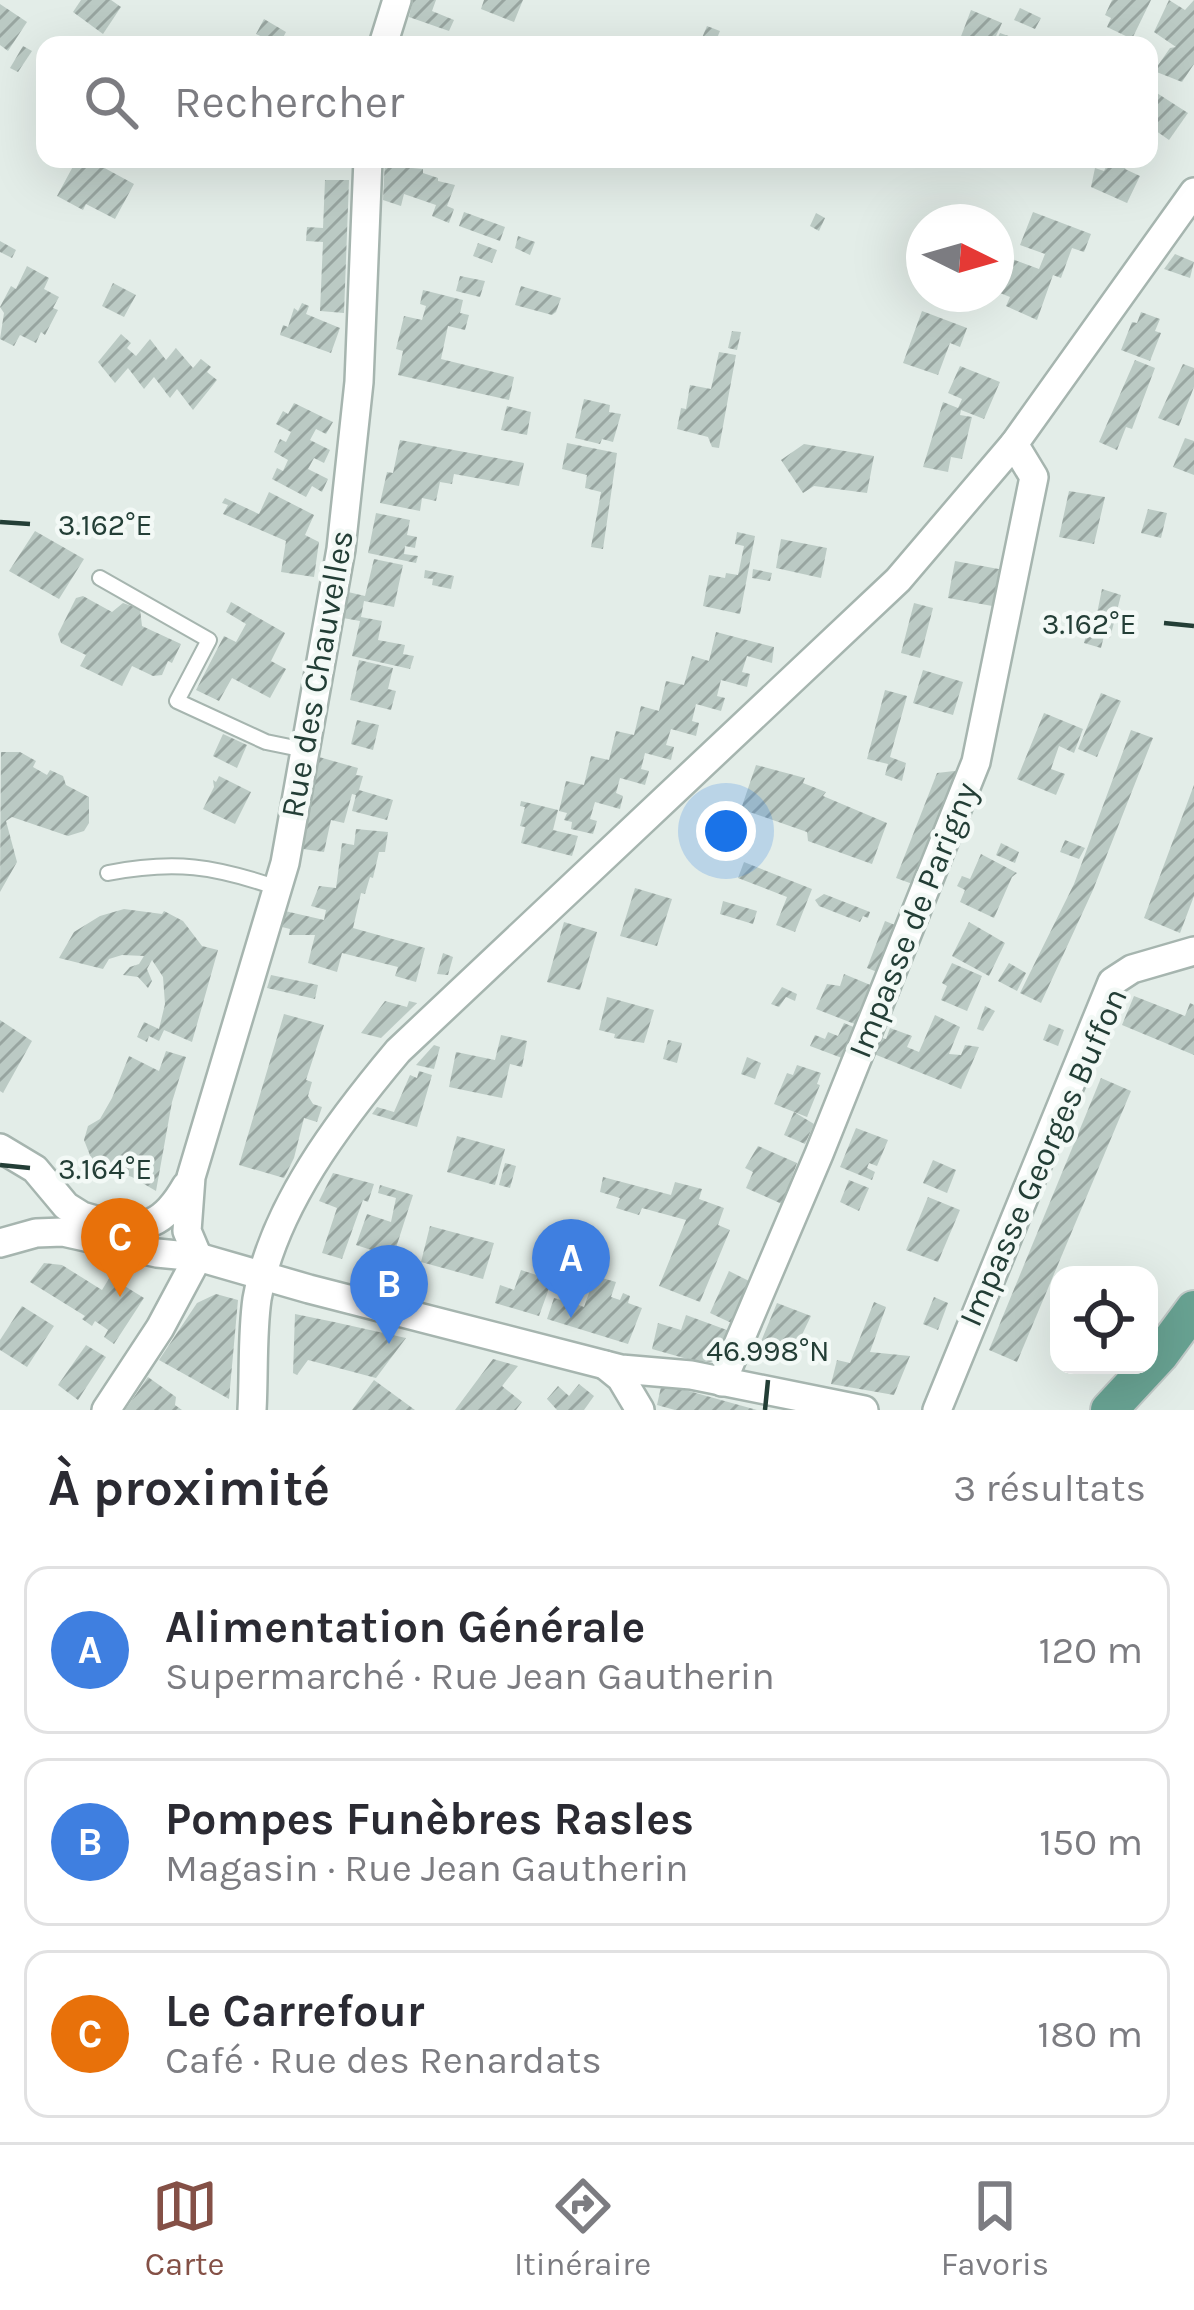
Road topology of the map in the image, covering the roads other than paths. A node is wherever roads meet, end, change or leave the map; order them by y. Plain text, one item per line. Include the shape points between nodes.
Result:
1 (398, 0) edge
2 (386, 36) edge
3 (368, 168) edge
4 (1194, 192) edge
5 (1014, 444) junction
6 (100, 578) dead end
7 (305, 750) junction
8 (108, 873) dead end
9 (278, 888) junction
10 (1194, 951) edge
11 (0, 1148) edge
12 (35, 1169) junction
13 (191, 1177) junction
14 (99, 1223) junction
15 (11, 1240) edge
16 (198, 1256) junction
17 (228, 1266) junction
18 (264, 1276) junction
19 (1194, 1309) edge
20 (160, 1328) junction
21 (605, 1365) junction
22 (657, 1372) junction
23 (722, 1382) junction
24 (106, 1410) edge
25 (252, 1410) edge
26 (639, 1410) edge
27 (864, 1410) edge
28 (937, 1410) edge
29 (1109, 1410) edge

1 - 2 street
3 - 7 street, Rue des Chauvelles via 356,414
4 - 5 street
5 - 18 street via 898,580 398,1051 335,1126 275,1238
5 - 23 street, Impasse de Parigny via 1034,477 976,762
6 - 7 lane via 209,640 177,701 266,742
7 - 9 street, Rue des Chauvelles
8 - 9 lane via 182,864
9 - 13 street, Rue des Chauvelles
10 - 28 street, Impasse Georges Buffon via 1112,982
11 - 12 street
12 - 14 street via 66,1206
12 - 15 street via 38,1214
13 - 14 street, Rue des Chauvelles via 160,1220
13 - 16 street, Rue des Chauvelles via 187,1232
14 - 16 street via 160,1235
15 - 16 street via 63,1232
16 - 17 street
16 - 20 street
17 - 18 street
17 - 20 street
18 - 21 street
18 - 25 street
19 - 29 main road
20 - 24 street
21 - 22 street
21 - 26 street
22 - 23 street
22 - 26 street via 640,1387
23 - 27 street

